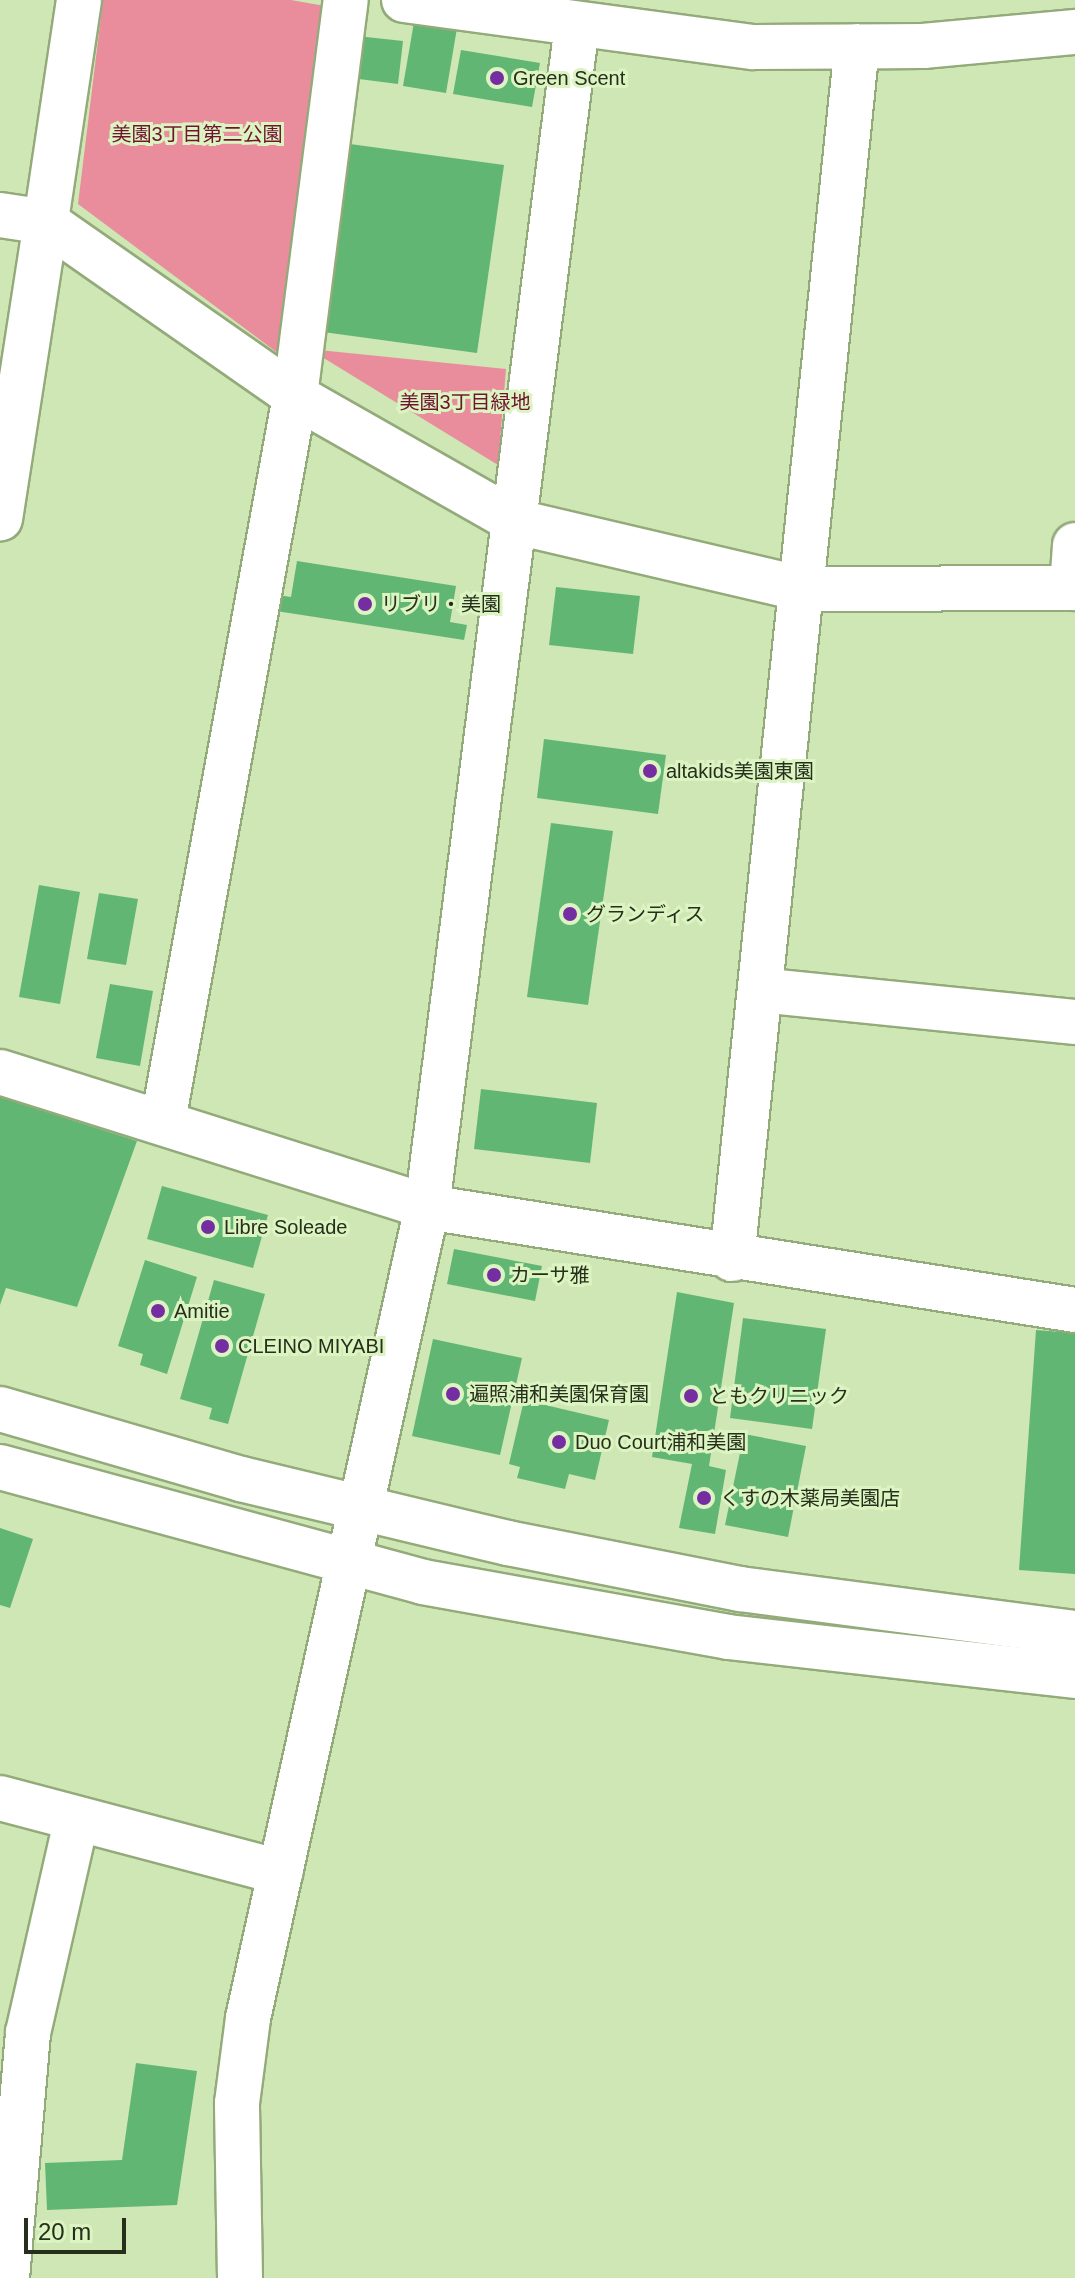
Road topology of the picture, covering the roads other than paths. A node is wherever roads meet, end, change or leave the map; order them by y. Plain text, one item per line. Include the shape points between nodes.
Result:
1 (79, 0) edge
2 (346, 0) edge
3 (404, 0) edge
4 (577, 24) junction
5 (1075, 32) edge
6 (857, 46) junction
7 (0, 215) edge
8 (46, 222) junction
9 (295, 396) junction
10 (0, 518) edge
11 (517, 522) junction
12 (1075, 545) edge
13 (1074, 588) edge
14 (802, 589) junction
15 (760, 990) junction
16 (1075, 1022) edge
17 (0, 1072) edge
18 (163, 1121) junction
19 (427, 1207) junction
20 (732, 1259) junction
21 (1075, 1310) edge
22 (0, 1409) edge
23 (0, 1467) edge
24 (362, 1509) junction
25 (351, 1564) junction
26 (1075, 1633) edge
27 (1075, 1676) edge
28 (0, 1798) edge
29 (76, 1821) junction
30 (280, 1872) junction
31 (7, 2278) edge
32 (240, 2278) edge

1 - 8 street
2 - 9 street
3 - 4 street
4 - 6 street via 753,47
4 - 11 street
5 - 6 street
6 - 14 street
7 - 8 street
8 - 9 street
8 - 10 street
9 - 11 street
9 - 18 street
11 - 14 street
11 - 19 street
12 - 13 street
13 - 14 street
14 - 15 street
15 - 16 street
15 - 20 street
17 - 18 street
18 - 19 street
19 - 20 street
19 - 24 street
20 - 21 street
22 - 24 street
23 - 25 street
24 - 25 street
24 - 26 street via 740,1589
25 - 27 street via 728,1637
25 - 30 street
28 - 29 street
29 - 30 street
29 - 31 street via 28,2033
30 - 32 street via 248,2018 237,2103

